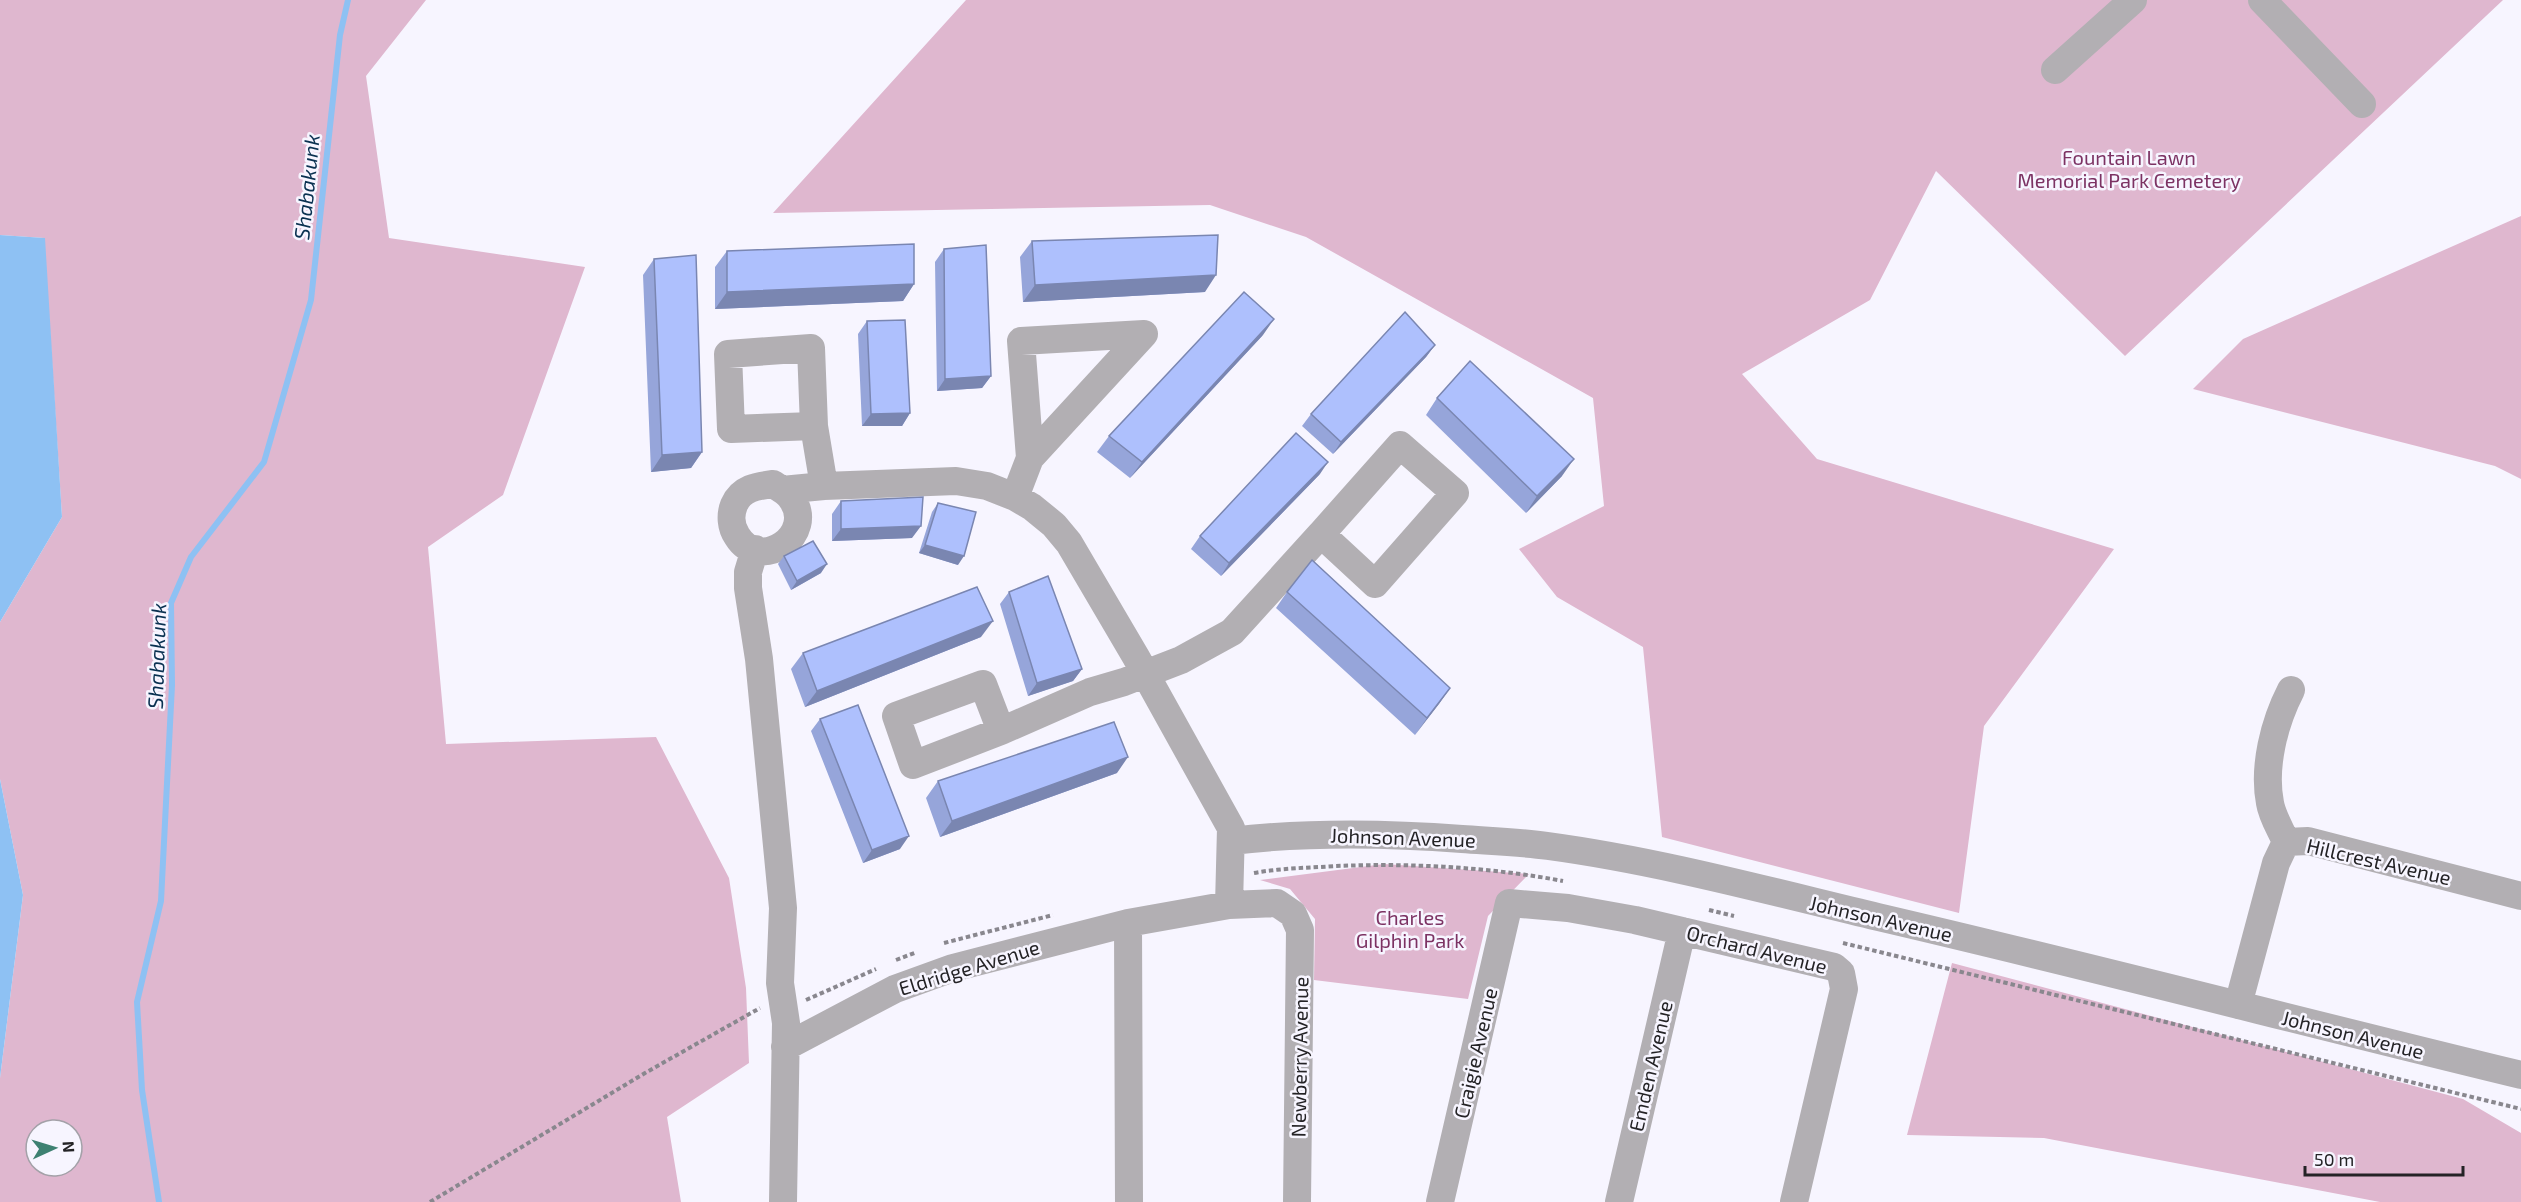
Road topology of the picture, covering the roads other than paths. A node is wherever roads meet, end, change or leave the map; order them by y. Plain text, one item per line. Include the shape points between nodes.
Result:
1 (2133, 0) edge
2 (2262, 0) edge
3 (2055, 70) dead end
4 (2362, 104) dead end
5 (814, 426) dead end
6 (1030, 458) junction
7 (824, 486) junction
8 (782, 490) junction
9 (1015, 497) junction
10 (1321, 534) junction
11 (755, 549) junction
12 (1145, 674) junction
13 (2291, 690) dead end
14 (1000, 730) dead end
15 (1231, 841) junction
16 (2286, 842) junction
17 (2521, 896) edge
18 (1509, 903) joint
19 (1229, 905) junction
20 (1293, 914) joint
21 (1128, 923) junction
22 (1682, 931) junction
23 (2238, 1005) junction
24 (785, 1047) junction
25 (2521, 1075) edge
26 (783, 1202) edge
27 (1129, 1202) edge
28 (1297, 1202) edge
29 (1440, 1202) edge
30 (1619, 1202) edge
31 (1794, 1202) edge

1 - 3 street
2 - 4 street
5 - 7 street
6 - 6 street via 1137,342 1144,334 1021,341
6 - 9 street
7 - 8 street
7 - 9 street via 956,481 987,486
8 - 11 street via 796,506 795,532 788,543 775,550
8 - 11 street via 773,484 754,486 734,504 733,529 739,540
9 - 12 street via 1054,525 1069,543
10 - 10 street via 1400,445 1455,493 1375,584
10 - 12 street via 1232,632 1181,660
11 - 24 street via 747,588 759,659 783,908 780,983
12 - 14 street via 1090,692
12 - 15 street via 1230,828
13 - 16 street, Hillcrest Avenue via 2274,735 2268,769 2270,804
15 - 19 street
15 - 23 street, Johnson Avenue via 1342,834 1546,845 1683,871
16 - 17 street, Hillcrest Avenue via 2308,841
16 - 23 street via 2276,863
18 - 22 street, Orchard Avenue via 1569,908
18 - 29 street, Craigie Avenue
19 - 20 street, Eldridge Avenue via 1277,903
19 - 21 street, Eldridge Avenue
20 - 28 street, Newberry Avenue via 1300,930
21 - 24 street, Eldridge Avenue via 953,968 895,988
21 - 27 street
22 - 30 street, Emden Avenue
22 - 31 street, Orchard Avenue via 1834,967 1841,973 1844,989
23 - 25 street, Johnson Avenue
24 - 26 street

